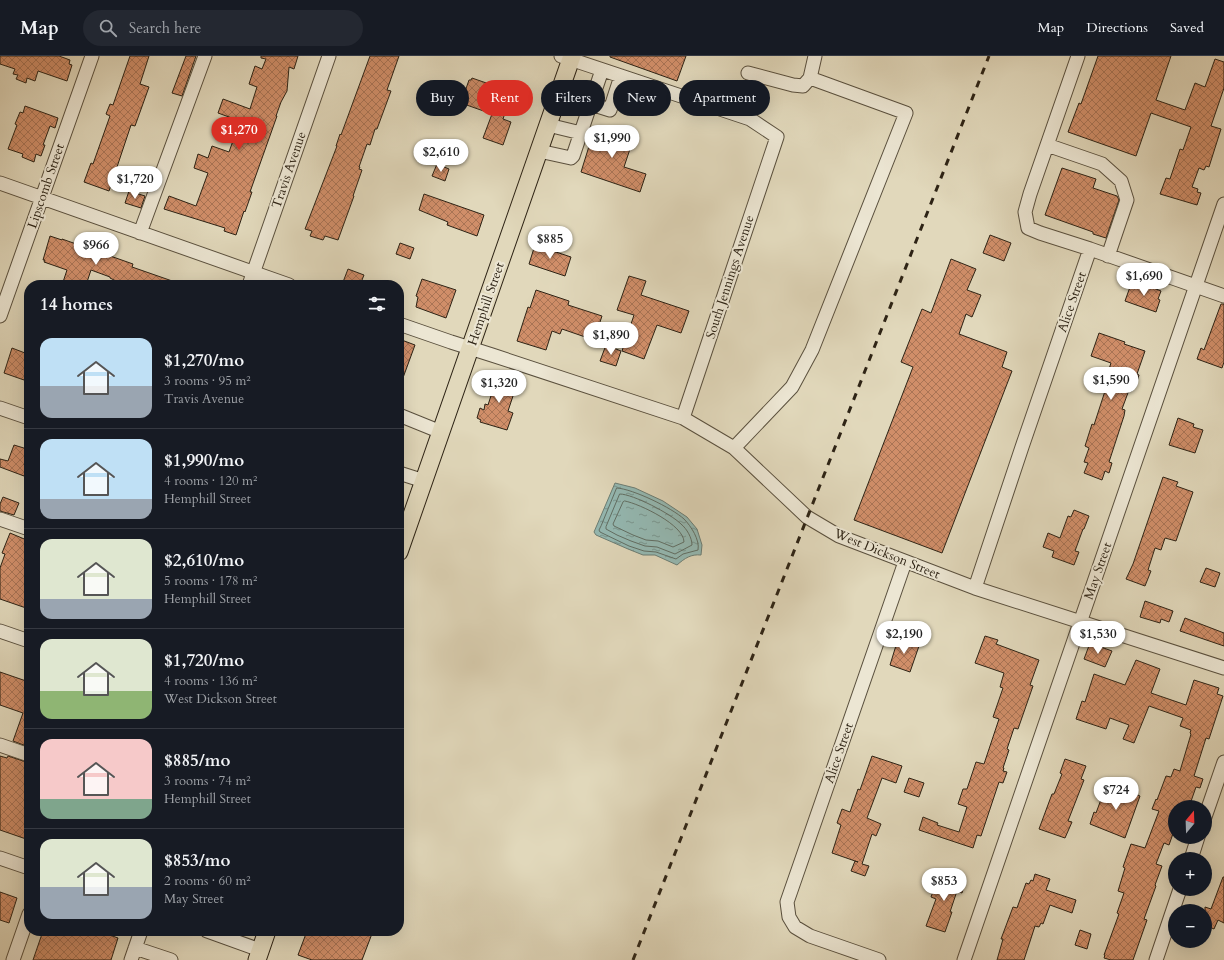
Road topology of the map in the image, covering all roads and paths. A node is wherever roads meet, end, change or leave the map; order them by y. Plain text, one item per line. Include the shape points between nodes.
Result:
1 (92, 56) edge
2 (205, 56) edge
3 (329, 56) edge
4 (815, 56) edge
5 (1078, 56) edge
6 (568, 57) edge
7 (602, 70) junction
8 (748, 73) dead end
9 (621, 76) junction
10 (810, 78) junction
11 (599, 80) edge
12 (605, 108) edge
13 (587, 116) edge
14 (548, 125) junction
15 (581, 133) junction
16 (1047, 145) junction
17 (539, 151) junction
18 (0, 183) edge
19 (42, 198) junction
20 (1224, 204) edge
21 (140, 233) junction
22 (1090, 249) junction
23 (1108, 256) junction
24 (254, 272) junction
25 (251, 280) edge
26 (276, 280) edge
27 (1196, 286) junction
28 (1224, 296) edge
29 (3, 297) edge
30 (0, 316) edge
31 (404, 326) edge
32 (470, 348) junction
33 (0, 408) edge
34 (24, 416) edge
35 (404, 417) edge
36 (683, 418) junction
37 (441, 432) junction
38 (734, 448) junction
39 (404, 475) edge
40 (424, 481) junction
41 (0, 519) edge
42 (24, 527) edge
43 (404, 537) edge
44 (904, 562) junction
45 (975, 588) junction
46 (1080, 622) junction
47 (0, 630) edge
48 (24, 639) edge
49 (1224, 668) edge
50 (0, 745) edge
51 (24, 753) edge
52 (1224, 762) edge
53 (1211, 800) edge
54 (0, 858) edge
55 (24, 866) edge
56 (1178, 896) edge
57 (24, 928) edge
58 (139, 936) edge
59 (218, 936) edge
60 (265, 936) edge
61 (133, 954) edge
62 (258, 955) edge
63 (13, 960) edge
64 (171, 960) edge
65 (879, 960) edge
66 (964, 960) edge
67 (1156, 960) edge

1 - 19 street, Lipscomb Street
2 - 21 street
3 - 24 street, Travis Avenue
4 - 10 street
5 - 16 street
6 - 7 street
6 - 14 main road, Hemphill Street
7 - 9 street
7 - 11 street
8 - 10 street via 802,86
9 - 12 street via 610,110
9 - 36 street, South Jennings Avenue via 750,119 777,137
10 - 38 street via 906,113 812,350 792,387
13 - 15 street
14 - 15 street
14 - 17 main road, Hemphill Street
15 - 17 street via 571,158
16 - 22 street via 1025,212 1028,228
16 - 23 street via 1102,164 1121,182 1127,200
17 - 32 main road, Hemphill Street
18 - 19 street
19 - 21 street
19 - 29 street, Lipscomb Street
20 - 27 street, May Street
21 - 24 street
22 - 23 street
22 - 45 street, Alice Street
23 - 27 street
24 - 25 street, Travis Avenue
24 - 26 street
27 - 28 street
27 - 46 street, May Street
29 - 30 street, Lipscomb Street
31 - 32 street, West Dickson Street
32 - 36 street, West Dickson Street
32 - 37 main road, Hemphill Street
33 - 34 street
35 - 37 street
36 - 38 street, West Dickson Street
37 - 40 main road, Hemphill Street
38 - 44 street, West Dickson Street via 807,517 839,536
39 - 40 street
40 - 43 main road, Hemphill Street
41 - 42 street
44 - 45 street, West Dickson Street
44 - 65 street, Alice Street via 787,902 789,917 795,927 810,936
45 - 46 street, West Dickson Street
46 - 49 street, West Dickson Street
46 - 66 street, May Street
47 - 48 street
50 - 51 street
52 - 53 street
54 - 55 street
56 - 67 street
57 - 63 street
58 - 61 street
59 - 62 street
60 - 62 main road
61 - 64 street

